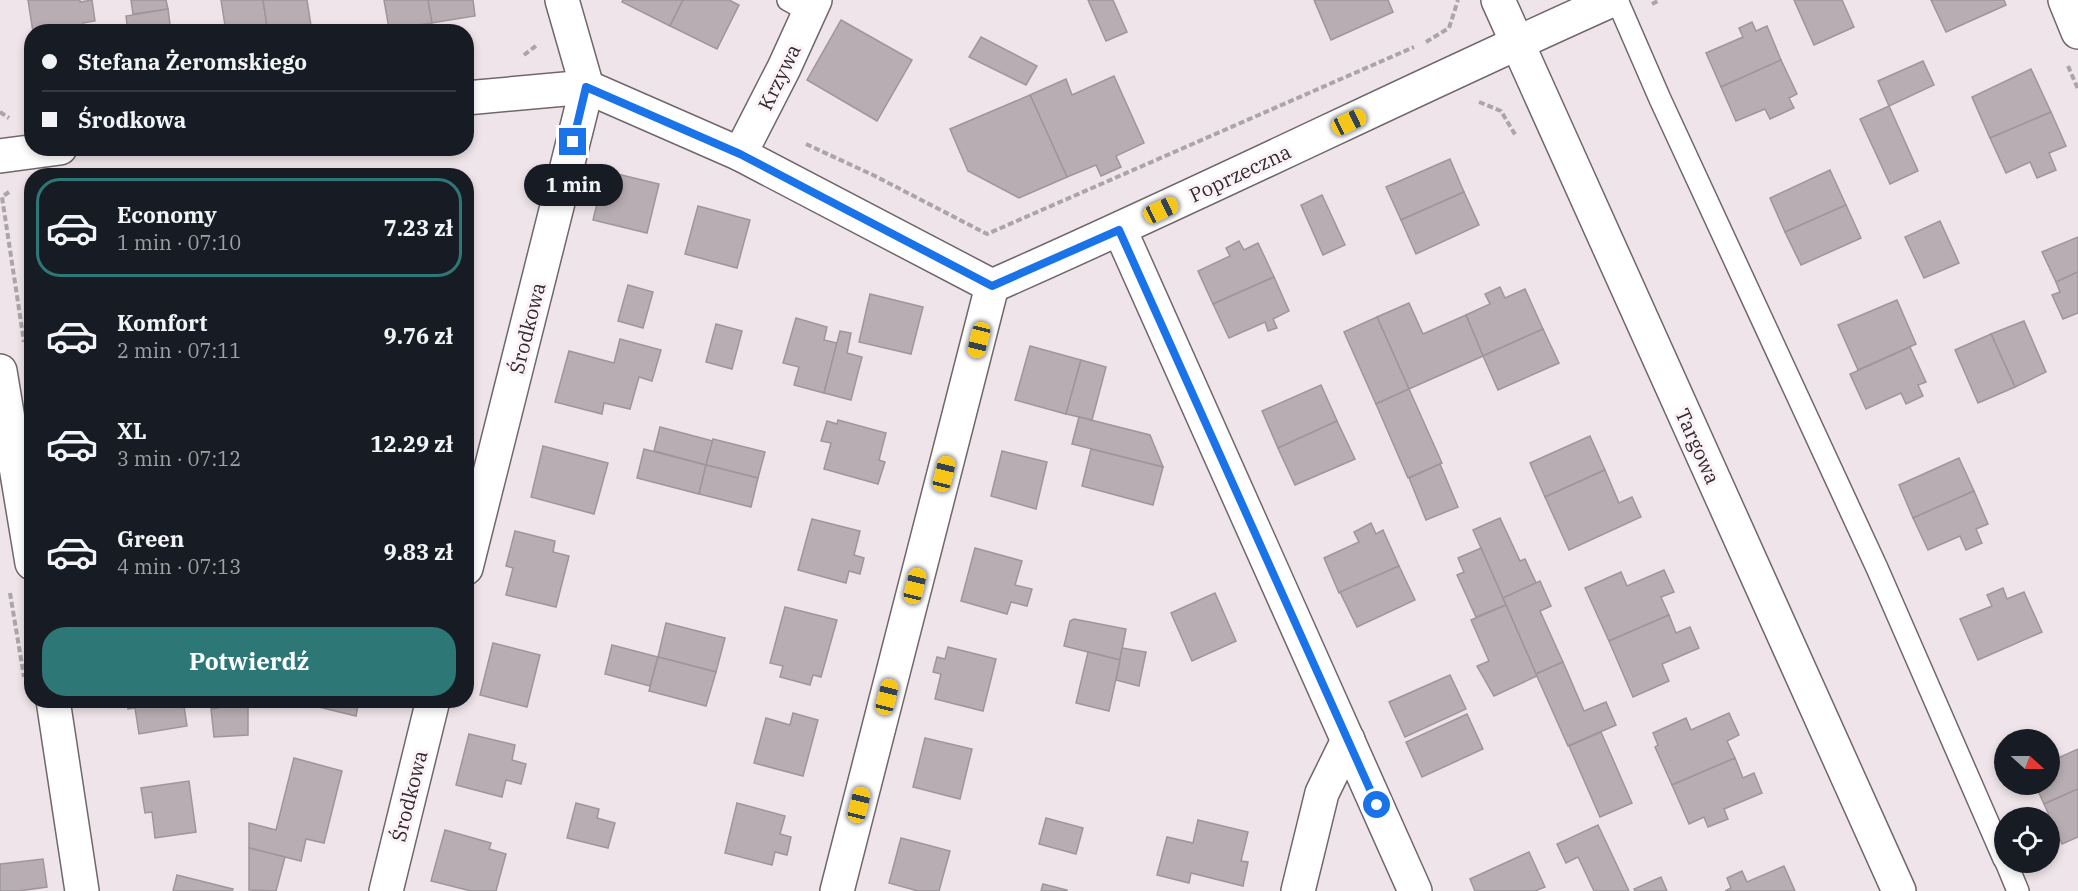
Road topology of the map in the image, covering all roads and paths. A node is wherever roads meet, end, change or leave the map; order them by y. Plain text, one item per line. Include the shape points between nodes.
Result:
1 (562, 0) edge
2 (1458, 0) edge
3 (1498, 0) edge
4 (1660, 0) edge
5 (2065, 0) edge
6 (805, 4) edge
7 (1618, 6) edge
8 (2078, 32) edge
9 (1425, 42) dead end
10 (1516, 43) junction
11 (1414, 47) dead end
12 (586, 87) junction
13 (474, 97) edge
14 (1476, 100) dead end
15 (0, 112) edge
16 (1517, 137) dead end
17 (797, 140) dead end
18 (740, 154) junction
19 (11, 155) edge
20 (1119, 230) junction
21 (992, 286) junction
22 (24, 340) edge
23 (0, 371) edge
24 (24, 515) edge
25 (474, 536) edge
26 (54, 708) edge
27 (431, 708) edge
28 (1348, 740) junction
29 (1994, 836) edge
30 (2010, 873) edge
31 (82, 891) edge
32 (386, 891) edge
33 (837, 891) edge
34 (1298, 891) edge
35 (1415, 891) edge
36 (1899, 891) edge
37 (2018, 891) edge

1 - 12 street
2 - 9 path via 1449,28
3 - 10 street, Targowa
4 - 7 path
5 - 8 street
6 - 18 street, Krzywa via 784,68
7 - 10 street, Poprzeczna
7 - 29 lane via 1877,568
10 - 20 street, Poprzeczna
10 - 36 street, Targowa
11 - 17 path via 987,234
12 - 13 street
12 - 18 street
12 - 25 street, Środkowa
14 - 16 path via 1501,111
15 - 19 path via 21,125
18 - 21 street
19 - 22 path via 23,181 3,197
20 - 21 street, Poprzeczna
20 - 28 street
21 - 33 street
23 - 24 street
26 - 31 street
27 - 32 street, Środkowa
28 - 34 street via 1322,793
28 - 35 street
30 - 37 lane

